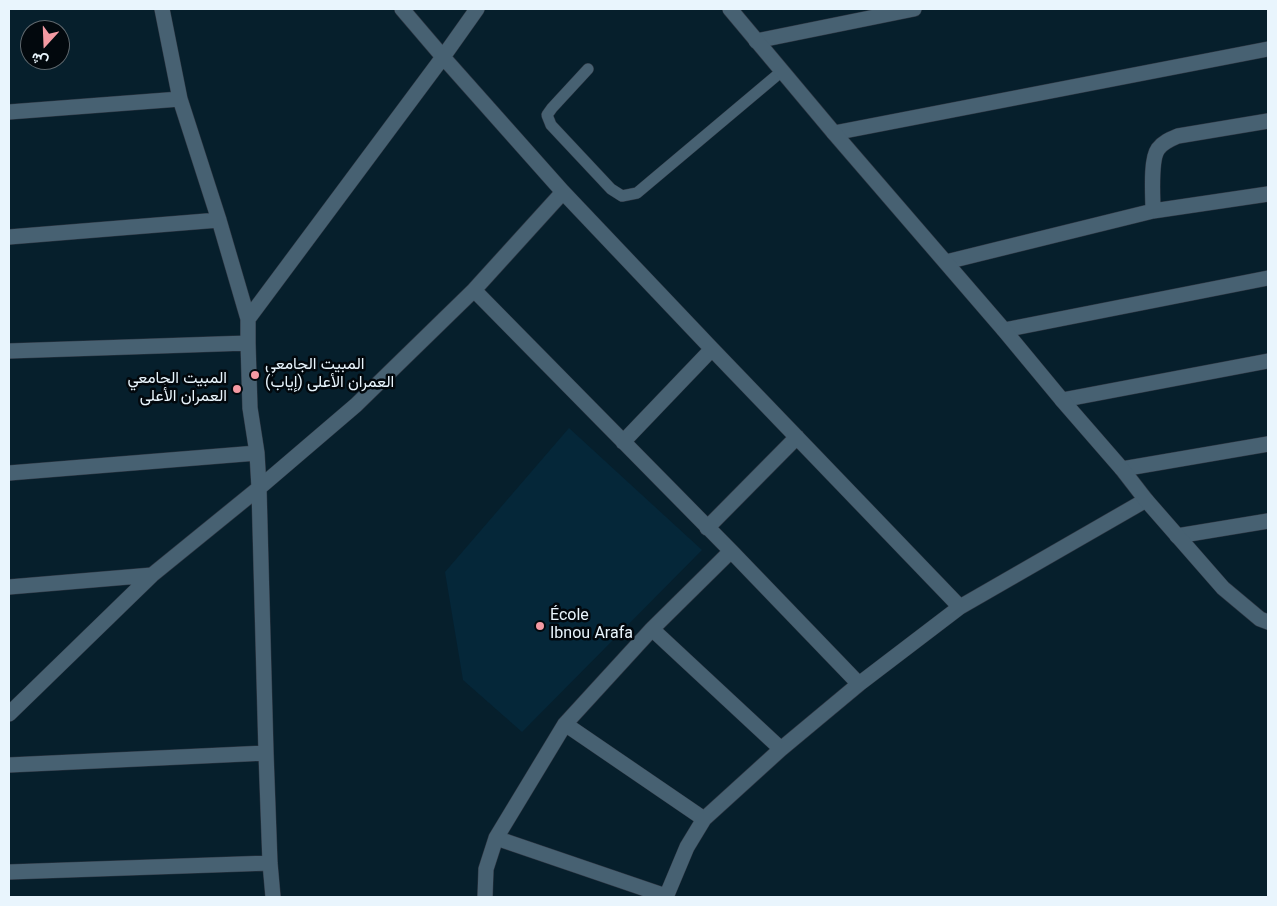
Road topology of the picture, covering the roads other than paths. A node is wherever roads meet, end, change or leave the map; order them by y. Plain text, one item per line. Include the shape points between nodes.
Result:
1 (162, 9) edge
2 (402, 9) edge
3 (477, 9) edge
4 (730, 9) edge
5 (914, 9) edge
6 (756, 41) junction
7 (1268, 48) edge
8 (443, 57) junction
9 (588, 69) dead end
10 (782, 71) junction
11 (180, 99) junction
12 (9, 112) edge
13 (1268, 121) edge
14 (834, 133) junction
15 (564, 192) junction
16 (1268, 194) edge
17 (1153, 211) junction
18 (219, 220) junction
19 (9, 238) edge
20 (946, 262) junction
21 (1268, 278) edge
22 (474, 290) junction
23 (248, 319) junction
24 (1004, 330) junction
25 (248, 343) junction
26 (712, 349) junction
27 (9, 351) edge
28 (1268, 361) edge
29 (1062, 400) junction
30 (797, 438) junction
31 (623, 442) junction
32 (1268, 444) edge
33 (257, 454) junction
34 (1122, 469) junction
35 (9, 473) edge
36 (259, 488) junction
37 (1146, 500) junction
38 (1268, 522) edge
39 (708, 528) junction
40 (1177, 536) junction
41 (730, 551) junction
42 (152, 575) junction
43 (9, 587) edge
44 (960, 607) junction
45 (1265, 620) edge
46 (652, 629) junction
47 (859, 684) junction
48 (9, 714) edge
49 (565, 724) junction
50 (781, 749) junction
51 (266, 753) junction
52 (9, 765) edge
53 (704, 819) junction
54 (496, 838) junction
55 (270, 863) junction
56 (9, 872) edge
57 (273, 897) edge
58 (485, 897) edge
59 (666, 897) edge

1 - 11 street
2 - 8 street
3 - 8 street
4 - 6 street
5 - 6 street
6 - 10 street
7 - 14 street
8 - 15 street
8 - 23 street
9 - 10 lane via 547,115 551,125 611,189 622,196 637,193
10 - 14 street
11 - 12 street
11 - 18 street
13 - 17 street via 1178,136 1166,142 1158,150 1153,165
14 - 20 street
15 - 22 street
15 - 26 street
16 - 17 street
17 - 20 street
18 - 19 street
18 - 23 street
20 - 24 street
21 - 24 street
22 - 31 street
22 - 36 street via 356,405
23 - 25 street
24 - 29 street
25 - 27 street
25 - 33 street via 250,408
26 - 30 street
26 - 31 street
28 - 29 street
29 - 34 street
30 - 39 street
30 - 44 street
31 - 39 street
32 - 34 street
33 - 35 street
33 - 36 street
34 - 37 street
36 - 42 street
36 - 51 street
37 - 40 street
37 - 44 street
38 - 40 street
39 - 41 street
40 - 45 street via 1223,588
41 - 46 street
41 - 47 street
42 - 43 street
42 - 48 street
44 - 47 street
46 - 49 street
46 - 50 street
47 - 50 street
49 - 53 street
49 - 54 street
50 - 53 street
51 - 52 street
51 - 55 street
53 - 59 street via 687,847
54 - 58 street via 486,869
54 - 59 street
55 - 56 street
55 - 57 street

